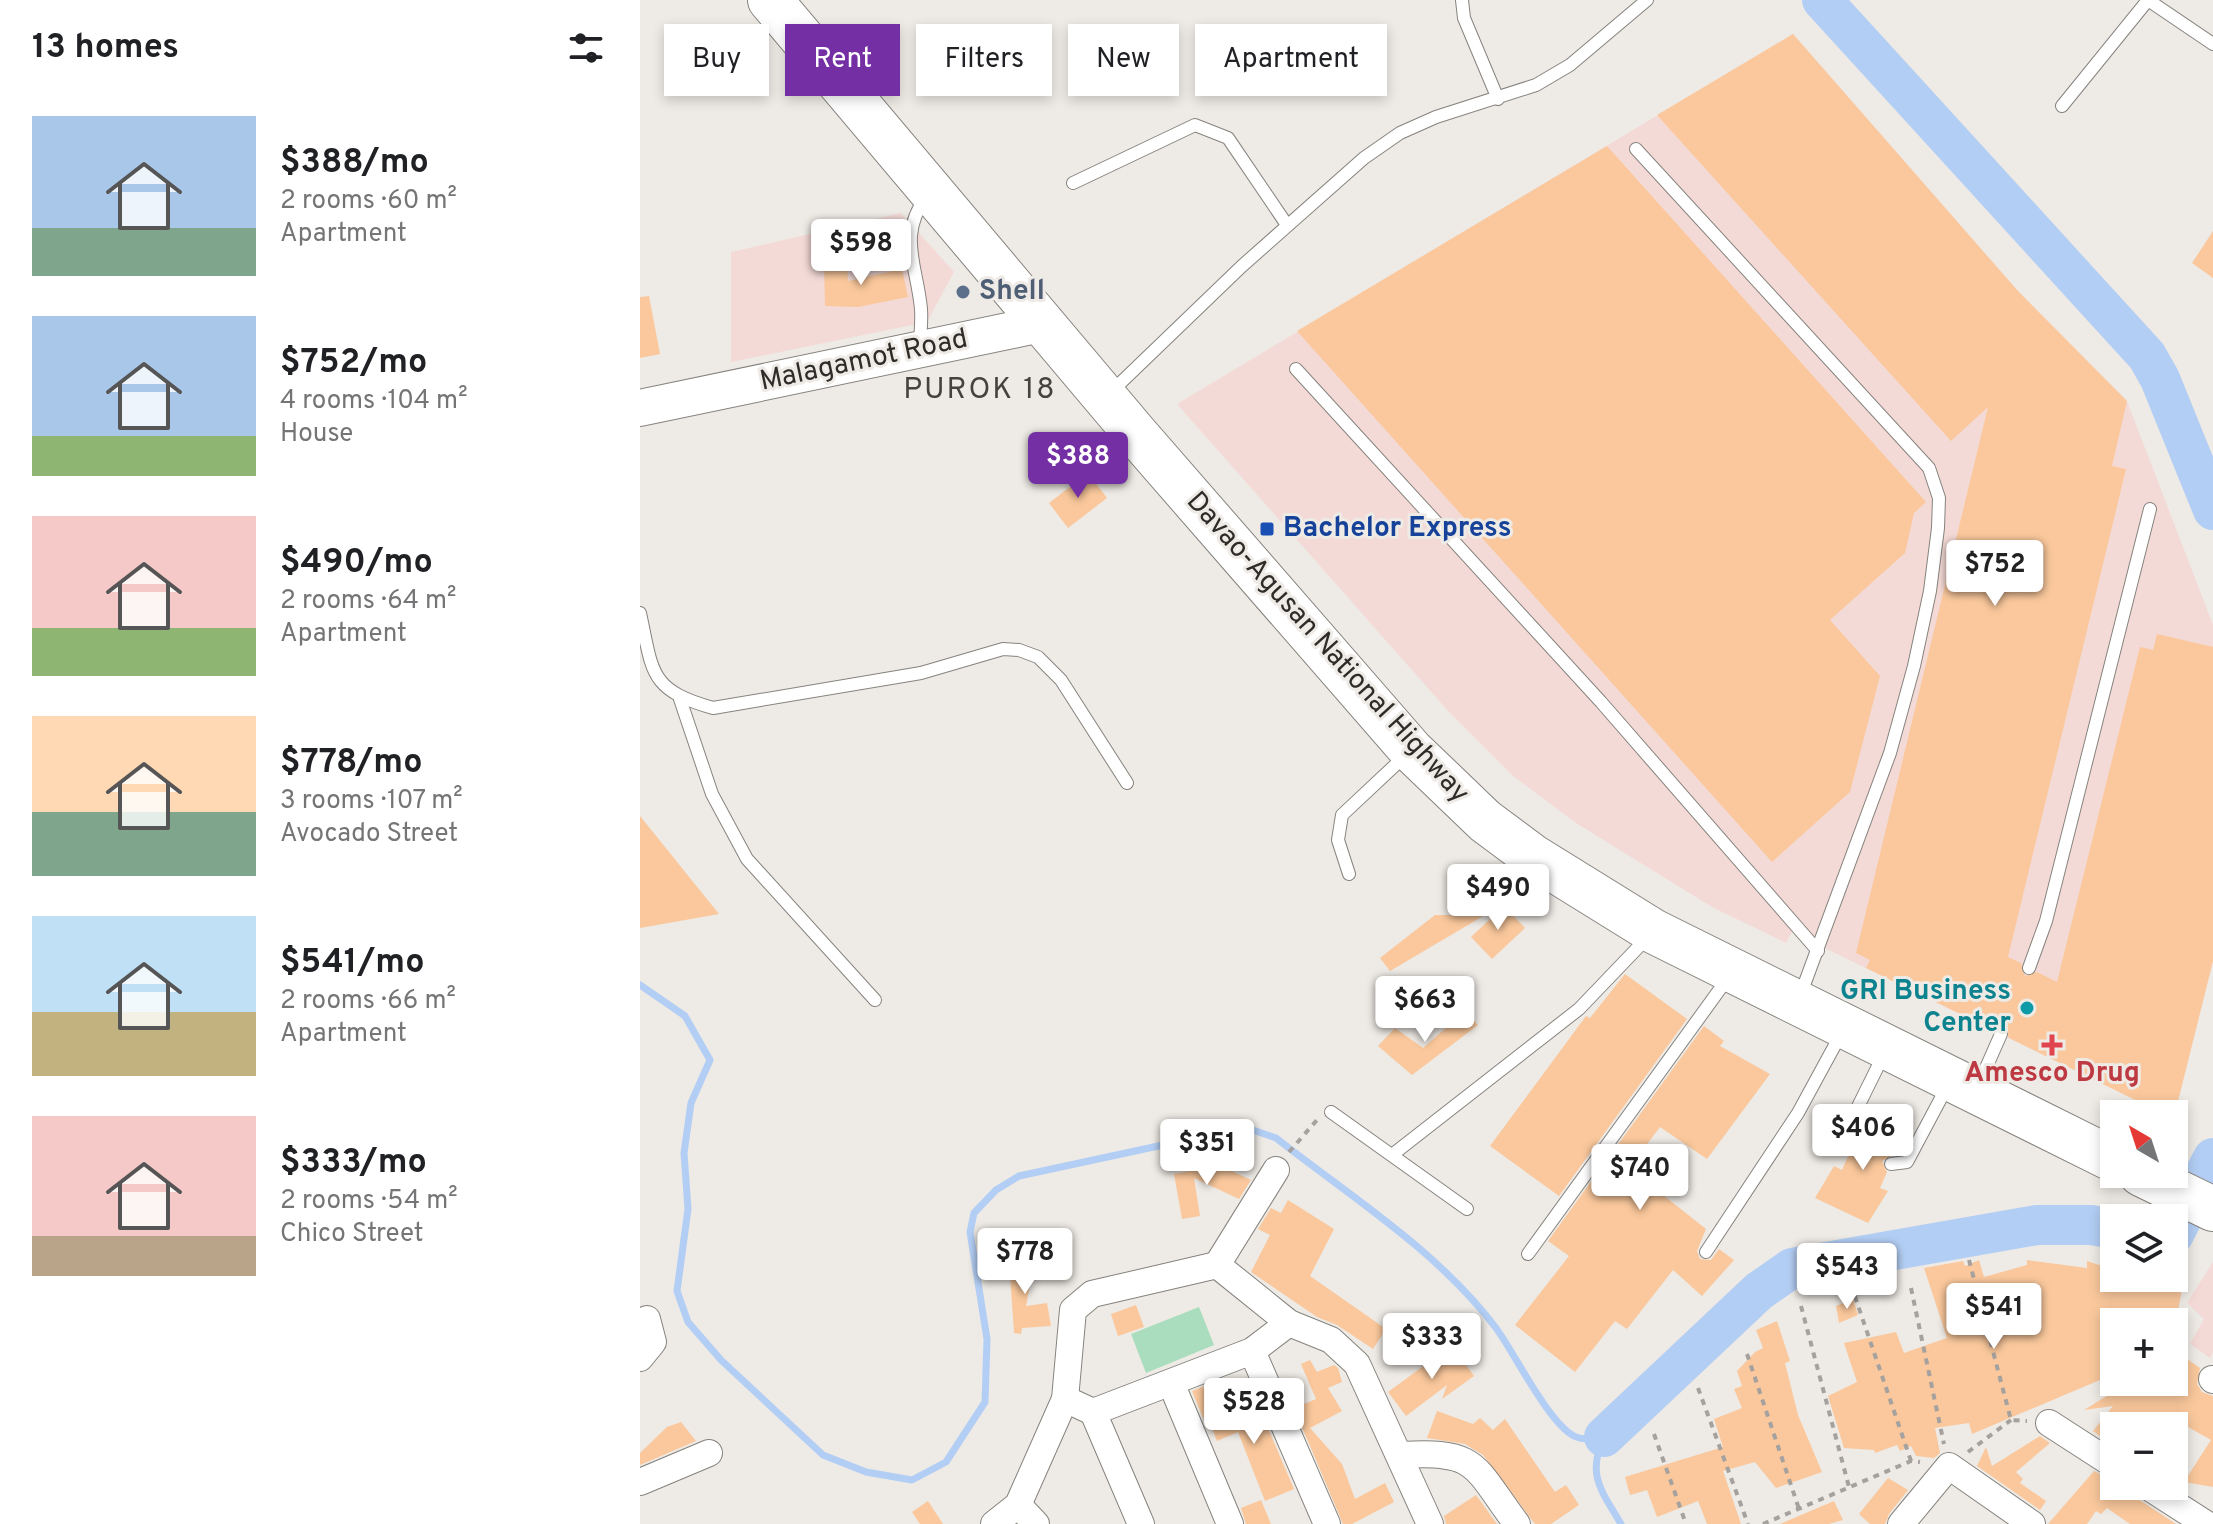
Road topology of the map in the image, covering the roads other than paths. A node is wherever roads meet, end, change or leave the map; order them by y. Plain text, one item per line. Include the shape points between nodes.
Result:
1 (770, 0) edge
2 (1462, 0) edge
3 (1647, 0) edge
4 (2148, 0) edge
5 (2213, 44) edge
6 (1498, 99) junction
7 (2062, 106) dead end
8 (1636, 149) dead end
9 (1073, 183) dead end
10 (929, 192) junction
11 (1287, 225) junction
12 (1041, 324) junction
13 (919, 350) junction
14 (1296, 369) dead end
15 (1105, 398) junction
16 (640, 408) edge
17 (2150, 509) dead end
18 (640, 613) edge
19 (680, 699) junction
20 (1411, 750) junction
21 (1127, 783) dead end
22 (1349, 874) dead end
23 (1653, 931) junction
24 (1818, 951) junction
25 (2029, 968) dead end
26 (1733, 971) junction
27 (875, 1000) dead end
28 (1798, 1003) junction
29 (1845, 1027) junction
30 (2001, 1034) dead end
31 (1887, 1048) junction
32 (1963, 1085) junction
33 (1331, 1112) road end
34 (1852, 1146) dead end
35 (2100, 1153) edge
36 (1392, 1155) junction
37 (1891, 1164) dead end
38 (1276, 1170) dead end
39 (2169, 1188) edge
40 (1467, 1209) dead end
41 (2213, 1209) edge
42 (1706, 1252) dead end
43 (1528, 1254) dead end
44 (1217, 1265) junction
45 (647, 1319) dead end
46 (1289, 1323) junction
47 (1252, 1351) junction
48 (640, 1358) edge
49 (1171, 1383) junction
50 (1065, 1399) junction
51 (1093, 1412) junction
52 (2049, 1423) road end
53 (709, 1453) dead end
54 (1402, 1455) junction
55 (2100, 1456) edge
56 (640, 1482) edge
57 (2169, 1500) edge
58 (1027, 1515) edge
59 (2021, 1521) edge
60 (994, 1524) edge
61 (1141, 1524) edge
62 (1230, 1524) edge
63 (1327, 1524) edge
64 (1430, 1524) edge
65 (1517, 1524) edge
66 (1901, 1524) edge
67 (2206, 1524) edge

1 - 10 highway, Davao-Agusan National Highway
2 - 6 lane via 1464,18
3 - 6 lane via 1570,65
4 - 5 lane
4 - 7 lane
6 - 11 lane via 1400,133
8 - 24 lane via 1929,468 1939,498 1930,591 1914,666 1890,753
9 - 11 lane via 1195,125 1228,138
10 - 12 highway, Davao-Agusan National Highway
10 - 13 lane via 913,213 909,231 921,309
11 - 15 lane
12 - 13 street, Malagamot Road
12 - 15 highway, Davao-Agusan National Highway
13 - 16 street, Malagamot Road
14 - 24 lane via 1601,702
15 - 20 highway, Davao-Agusan National Highway
17 - 25 lane via 2043,931
18 - 19 lane via 651,666 664,689
19 - 21 lane via 713,708 921,673 1003,649 1019,650 1038,657 1061,680
19 - 27 lane via 712,794 747,859
20 - 22 lane via 1342,815 1338,840
20 - 23 highway, Davao-Agusan National Highway via 1485,821
23 - 26 highway, Davao-Agusan National Highway
23 - 36 lane via 1579,1009
24 - 28 lane
26 - 28 highway, Davao-Agusan National Highway
26 - 43 lane
28 - 29 highway, Davao-Agusan National Highway
29 - 31 highway, Davao-Agusan National Highway
29 - 42 lane via 1798,1113
30 - 32 lane
31 - 32 highway, Davao-Agusan National Highway
31 - 34 lane via 1844,1135
32 - 35 highway, Davao-Agusan National Highway
32 - 37 lane via 1907,1162
33 - 36 lane
36 - 40 lane
38 - 44 street
39 - 41 highway
44 - 46 street
44 - 50 street via 1081,1300 1070,1324
45 - 48 street via 653,1342
46 - 47 street
46 - 54 street via 1331,1340 1357,1364
47 - 49 street
47 - 63 street
49 - 51 street
49 - 62 street
50 - 51 street
50 - 58 street
51 - 61 street
52 - 55 street
53 - 56 street
54 - 64 street
54 - 65 street via 1440,1453 1464,1460
57 - 67 street
58 - 60 street
59 - 66 street via 1949,1466

